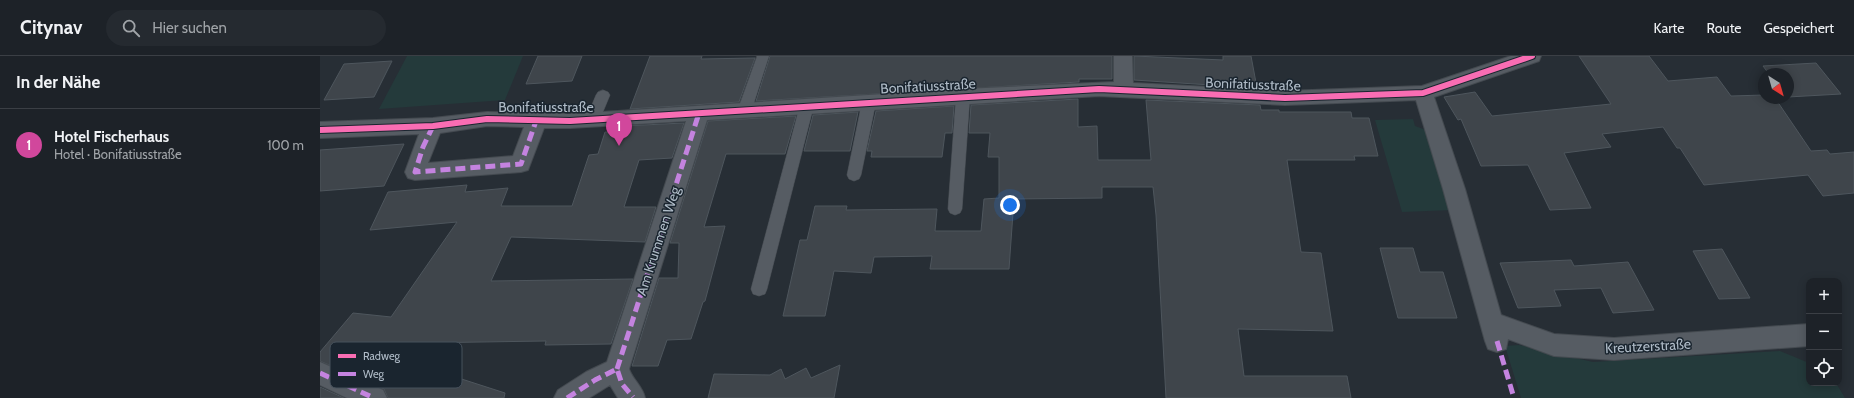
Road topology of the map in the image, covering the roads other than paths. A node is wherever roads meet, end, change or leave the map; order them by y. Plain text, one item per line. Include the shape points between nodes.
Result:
1 (763, 56) edge
2 (1123, 56) edge
3 (1532, 56) edge
4 (1124, 89) junction
5 (1423, 92) junction
6 (603, 95) dead end
7 (963, 96) junction
8 (870, 102) junction
9 (807, 105) junction
10 (745, 109) junction
11 (699, 113) junction
12 (593, 119) junction
13 (536, 120) junction
14 (433, 126) junction
15 (320, 130) edge
16 (854, 175) dead end
17 (955, 209) dead end
18 (759, 289) dead end
19 (1806, 335) edge
20 (617, 369) junction
21 (320, 373) edge
22 (330, 378) edge
23 (352, 388) edge
24 (374, 398) edge
25 (567, 398) edge
26 (633, 398) edge

1 - 10 lane
2 - 4 street
3 - 5 street, Bonifatiusstraße
4 - 5 street, Bonifatiusstraße via 1285,98
4 - 7 street, Bonifatiusstraße
5 - 19 street, Kreutzerstraße via 1454,189 1494,332 1554,345 1614,349
6 - 12 lane
7 - 8 street, Bonifatiusstraße
7 - 17 lane
8 - 9 street, Bonifatiusstraße
8 - 16 lane
9 - 10 street, Bonifatiusstraße
9 - 18 lane
10 - 11 street, Bonifatiusstraße
11 - 12 street, Bonifatiusstraße
11 - 20 street, Am Krummen Weg
12 - 13 street, Bonifatiusstraße
13 - 14 street, Bonifatiusstraße via 487,119
13 - 14 street, Bonifatiusstraße via 521,164 415,172
14 - 15 street, Bonifatiusstraße
20 - 25 street
20 - 26 street via 622,384
21 - 22 street
23 - 24 street

